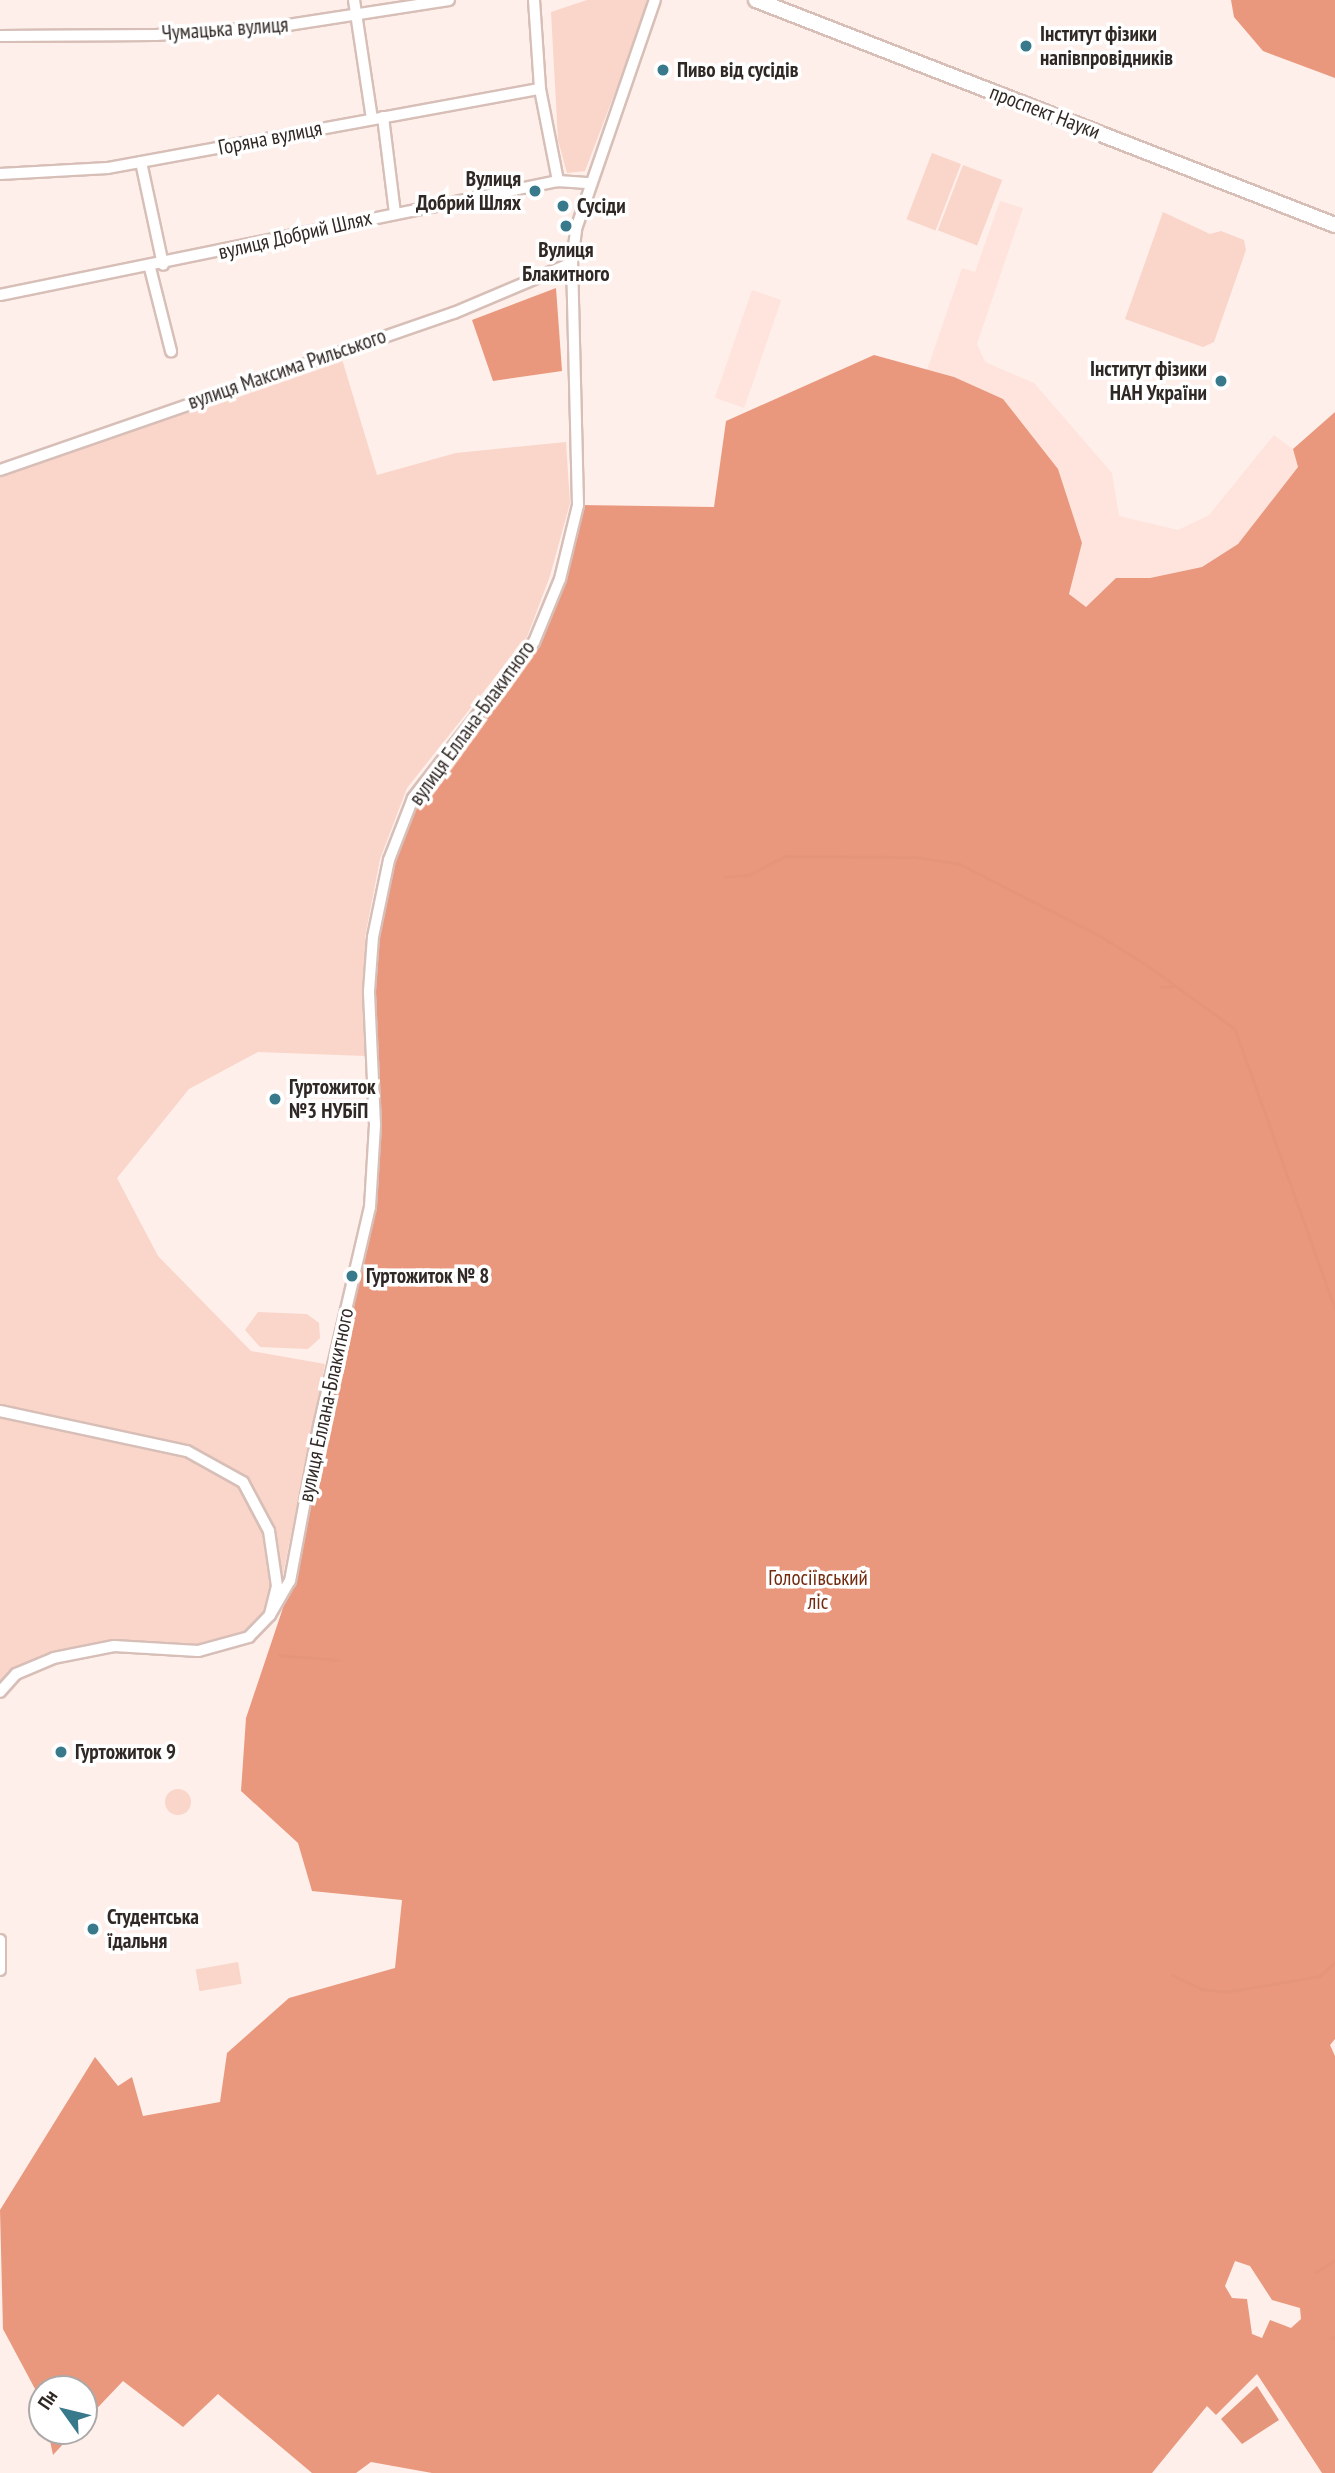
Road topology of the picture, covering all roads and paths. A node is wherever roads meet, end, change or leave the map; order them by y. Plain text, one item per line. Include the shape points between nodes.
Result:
1 (354, 0) edge
2 (445, 0) edge
3 (534, 0) edge
4 (655, 0) edge
5 (756, 0) edge
6 (357, 17) junction
7 (0, 36) edge
8 (540, 89) junction
9 (377, 118) junction
10 (141, 162) junction
11 (0, 174) edge
12 (558, 181) junction
13 (590, 183) junction
14 (395, 213) junction
15 (1335, 225) edge
16 (572, 263) junction
17 (163, 265) junction
18 (150, 268) junction
19 (0, 295) edge
20 (171, 351) dead end
21 (0, 470) edge
22 (0, 1410) edge
23 (270, 1615) junction
24 (0, 1692) edge
25 (0, 1940) edge
26 (0, 1970) edge

1 - 6 street
2 - 6 street, Чумацька вулиця
3 - 8 street
4 - 13 street, вулиця Еллана-Блакитного
5 - 15 main road, проспект Науки
6 - 7 street, Чумацька вулиця via 156,35
6 - 9 street
8 - 9 street, Горяна вулиця
8 - 12 street
9 - 10 street, Горяна вулиця
9 - 14 street
10 - 11 street, Горяна вулиця
10 - 17 street
12 - 13 street, вулиця Добрий Шлях
12 - 14 street, вулиця Добрий Шлях
13 - 16 street, вулиця Еллана-Блакитного via 580,211
14 - 17 street, вулиця Добрий Шлях
16 - 21 street, вулиця Максима Рильського via 454,313
16 - 23 street, вулиця Еллана-Блакитного via 578,505 560,579 534,642 413,798 389,860 373,937 369,992 375,1125 370,1207 319,1426 290,1581
17 - 18 street, вулиця Добрий Шлях
18 - 19 street, вулиця Добрий Шлях
18 - 20 street
22 - 23 street via 187,1451 243,1482 269,1531 277,1586
23 - 24 street, вулиця Еллана-Блакитного via 250,1637 198,1651 114,1646 54,1658 16,1674
25 - 26 street

